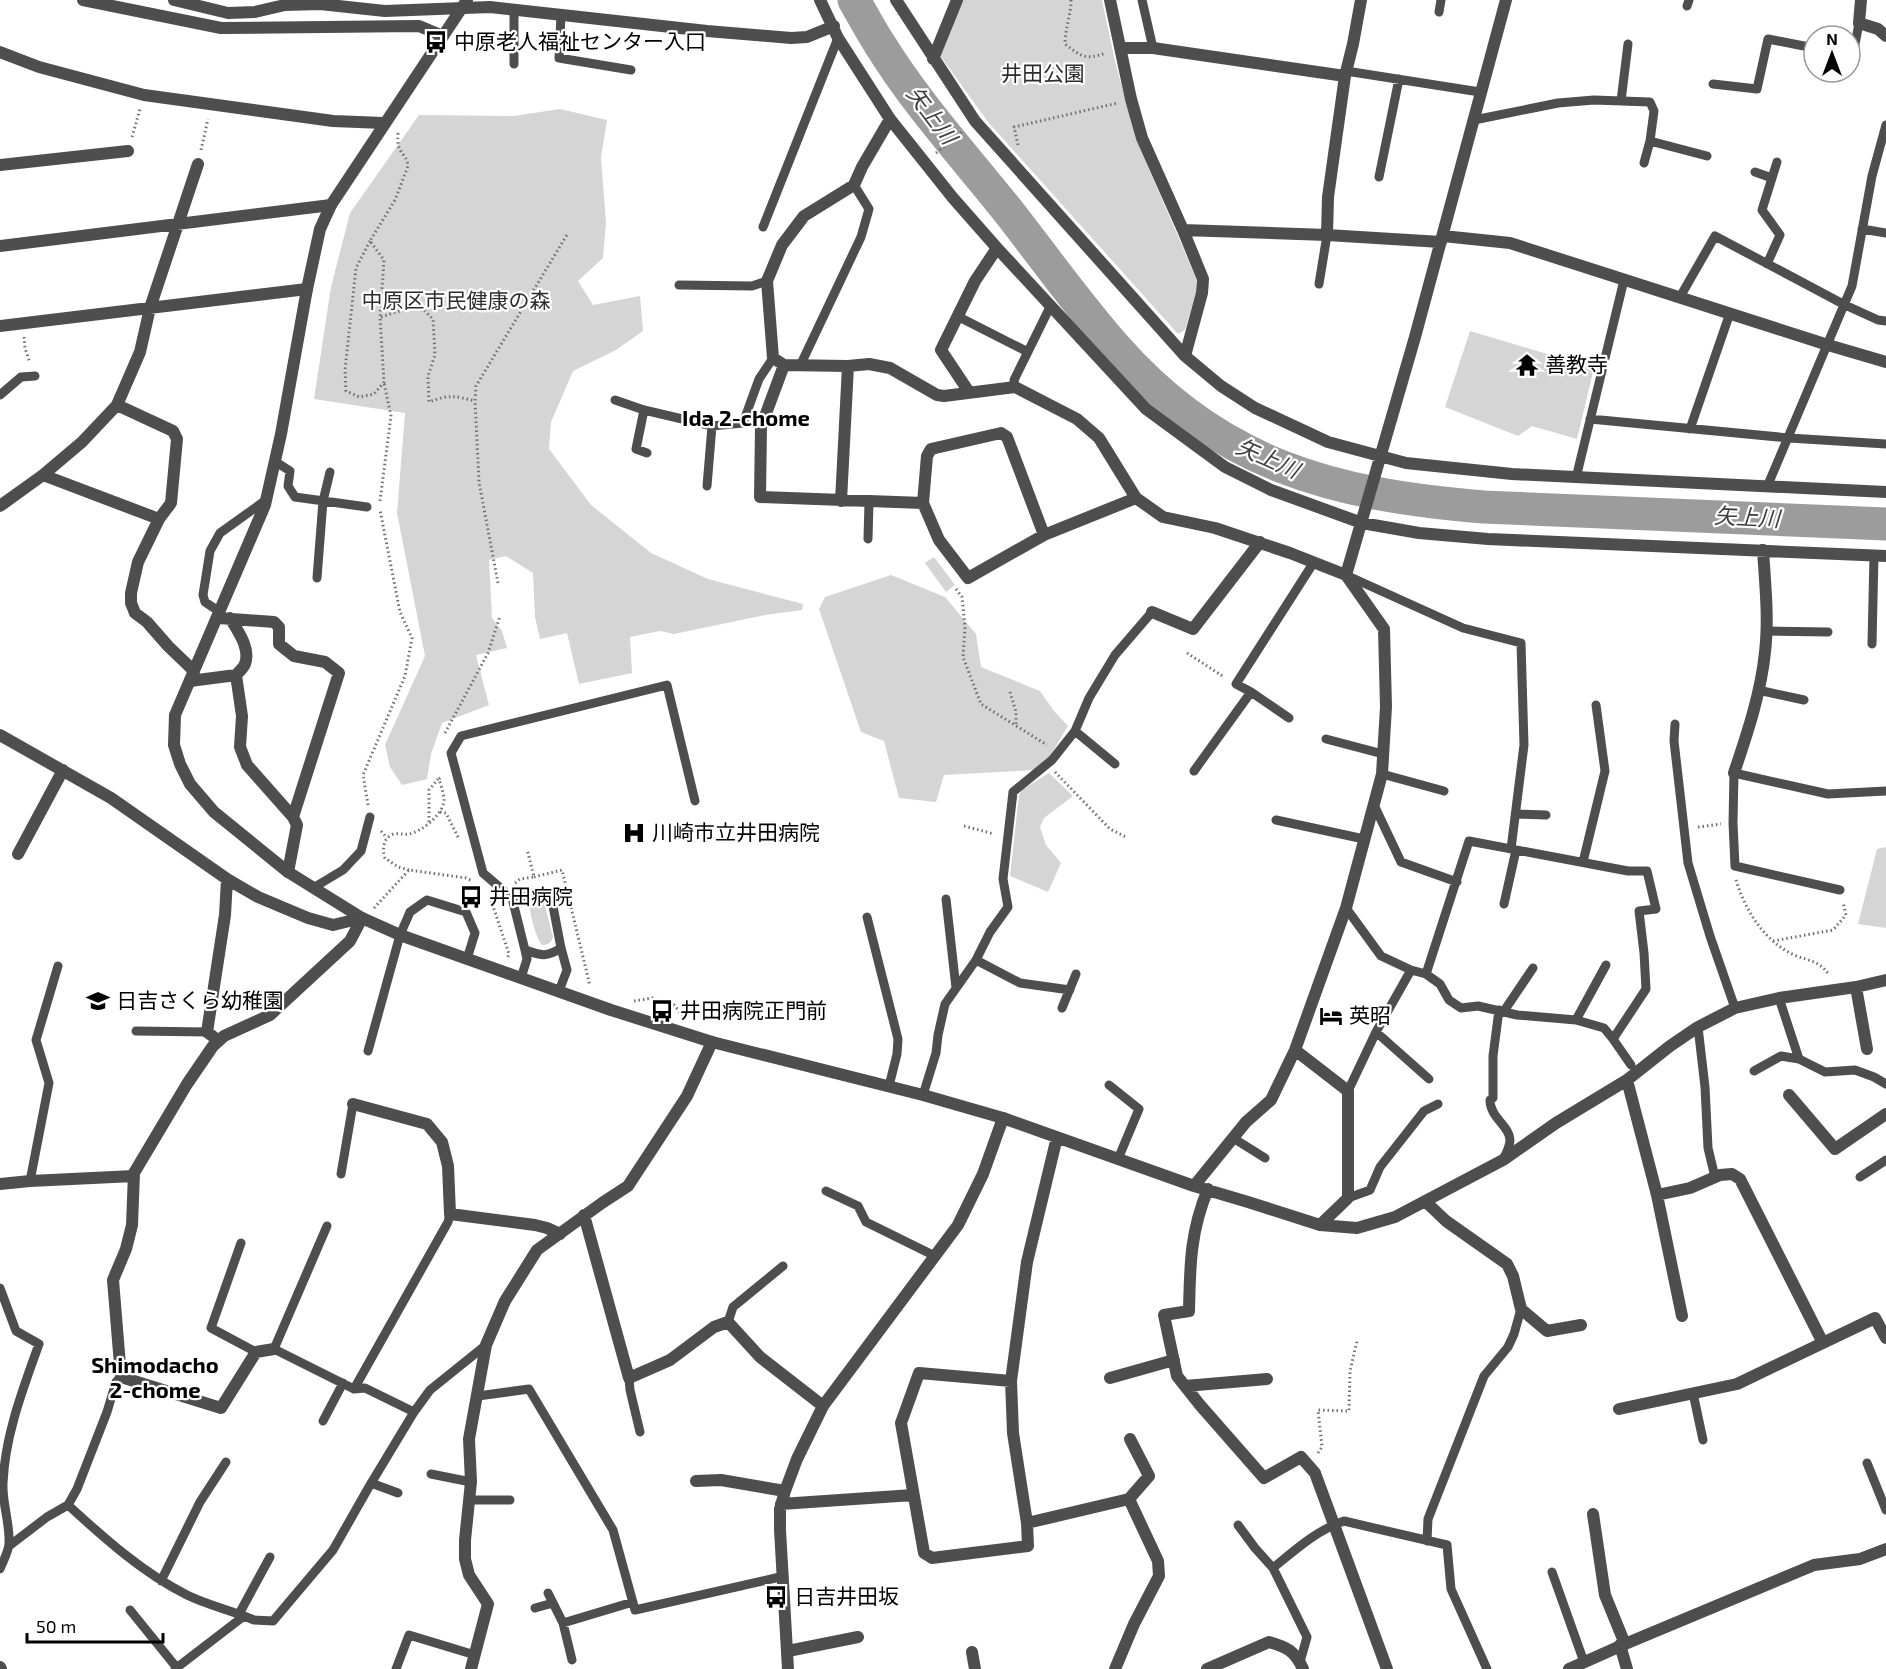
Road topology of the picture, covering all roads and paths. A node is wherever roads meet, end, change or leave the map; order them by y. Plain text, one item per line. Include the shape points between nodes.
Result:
1 (83, 0) edge
2 (174, 0) edge
3 (820, 0) edge
4 (896, 0) edge
5 (957, 0) edge
6 (1071, 0) edge
7 (1110, 0) edge
8 (1142, 0) edge
9 (1361, 0) edge
10 (1441, 0) edge
11 (1506, 0) edge
12 (1861, 0) edge
13 (464, 5) edge
14 (514, 9) junction
15 (1439, 12) dead end
16 (561, 15) junction
17 (1859, 23) joint
18 (836, 32) junction
19 (443, 36) junction
20 (1886, 36) edge
21 (1628, 44) dead end
22 (1802, 46) edge
23 (1120, 48) junction
24 (1153, 48) junction
25 (0, 52) edge
26 (1105, 53) dead end
27 (933, 59) junction
28 (514, 64) dead end
29 (631, 70) dead end
30 (1345, 74) junction
31 (1399, 79) junction
32 (1713, 84) dead end
33 (1480, 93) junction
34 (144, 95) junction
35 (1131, 99) junction
36 (1621, 101) junction
37 (210, 105) junction
38 (393, 111) junction
39 (890, 119) junction
40 (1474, 120) junction
41 (384, 123) junction
42 (1886, 125) edge
43 (968, 126) dead end
44 (1650, 141) junction
45 (128, 151) joint
46 (1707, 156) dead end
47 (930, 157) dead end
48 (1011, 162) junction
49 (1777, 162) dead end
50 (1644, 163) dead end
51 (198, 164) joint
52 (0, 165) edge
53 (1755, 172) dead end
54 (1379, 177) dead end
55 (1772, 178) junction
56 (854, 186) junction
57 (331, 205) junction
58 (178, 224) junction
59 (763, 227) dead end
60 (1862, 229) junction
61 (1183, 230) junction
62 (568, 233) dead end
63 (1886, 233) edge
64 (1327, 235) junction
65 (1442, 239) junction
66 (370, 241) junction
67 (0, 246) edge
68 (997, 248) junction
69 (1767, 264) junction
70 (1624, 280) junction
71 (767, 281) junction
72 (1319, 284) dead end
73 (678, 285) dead end
74 (307, 289) junction
75 (1680, 297) junction
76 (1845, 305) junction
77 (1050, 307) junction
78 (150, 308) junction
79 (1730, 313) junction
80 (957, 316) junction
81 (0, 317) edge
82 (380, 317) junction
83 (1886, 321) edge
84 (23, 323) junction
85 (0, 326) edge
86 (1828, 345) junction
87 (1028, 352) junction
88 (1185, 356) junction
89 (779, 362) junction
90 (1886, 362) edge
91 (800, 366) junction
92 (848, 366) junction
93 (35, 376) joint
94 (384, 382) junction
95 (1016, 387) junction
96 (969, 392) junction
97 (0, 395) edge
98 (615, 400) dead end
99 (475, 401) junction
100 (117, 405) junction
101 (644, 410) junction
102 (1590, 419) junction
103 (712, 426) junction
104 (1690, 429) junction
105 (1789, 438) junction
106 (1886, 444) edge
107 (647, 453) dead end
108 (1380, 455) junction
109 (276, 462) junction
110 (330, 472) dead end
111 (43, 475) junction
112 (1576, 477) junction
113 (706, 486) dead end
114 (1767, 487) junction
115 (1886, 492) edge
116 (1136, 498) junction
117 (266, 500) junction
118 (323, 501) junction
119 (841, 501) junction
120 (869, 502) junction
121 (923, 503) junction
122 (0, 506) edge
123 (380, 506) junction
124 (367, 507) joint
125 (159, 519) junction
126 (1362, 523) junction
127 (1044, 535) junction
128 (868, 539) dead end
129 (1260, 542) junction
130 (1763, 550) junction
131 (1880, 555) edge
132 (1314, 562) junction
133 (1346, 575) junction
134 (317, 578) dead end
135 (498, 583) dead end
136 (955, 588) dead end
137 (1152, 612) joint
138 (223, 616) junction
139 (1767, 631) junction
140 (1828, 632) dead end
141 (1872, 644) dead end
142 (1187, 654) dead end
143 (236, 675) junction
144 (192, 676) junction
145 (1236, 684) junction
146 (1758, 690) junction
147 (1010, 692) dead end
148 (1251, 692) junction
149 (1804, 700) dead end
150 (1596, 705) dead end
151 (1289, 718) dead end
152 (1675, 724) dead end
153 (1016, 726) junction
154 (1075, 731) junction
155 (0, 735) edge
156 (1326, 739) dead end
157 (1383, 754) junction
158 (1050, 762) junction
159 (1115, 764) dead end
160 (63, 770) junction
161 (1194, 771) dead end
162 (1734, 773) junction
163 (1382, 774) junction
164 (439, 779) dead end
165 (1444, 791) dead end
166 (1886, 791) edge
167 (695, 801) dead end
168 (1374, 804) junction
169 (440, 812) dead end
170 (1516, 814) junction
171 (1546, 815) dead end
172 (293, 817) junction
173 (370, 817) joint
174 (1276, 820) dead end
175 (429, 822) dead end
176 (1733, 823) junction
177 (964, 826) dead end
178 (1684, 828) junction
179 (1008, 837) junction
180 (1126, 837) dead end
181 (1364, 838) junction
182 (461, 845) dead end
183 (527, 849) dead end
184 (1514, 850) junction
185 (18, 854) dead end
186 (1583, 862) junction
187 (1735, 866) junction
188 (467, 868) dead end
189 (288, 872) junction
190 (534, 877) junction
191 (466, 878) dead end
192 (227, 879) junction
193 (1457, 882) junction
194 (510, 886) dead end
195 (314, 888) junction
196 (1840, 890) joint
197 (512, 898) junction
198 (946, 899) dead end
199 (1504, 904) dead end
200 (1346, 908) junction
201 (867, 917) dead end
202 (362, 918) junction
203 (400, 935) junction
204 (1773, 941) junction
205 (561, 948) junction
206 (525, 950) junction
207 (467, 959) junction
208 (975, 960) junction
209 (1606, 965) dead end
210 (1822, 965) dead end
211 (58, 966) dead end
212 (1533, 968) dead end
213 (1411, 970) junction
214 (1076, 974) dead end
215 (1426, 974) junction
216 (521, 978) junction
217 (1886, 980) edge
218 (1856, 987) junction
219 (590, 988) dead end
220 (956, 988) junction
221 (1070, 990) junction
222 (559, 991) junction
223 (1779, 998) junction
224 (629, 1002) dead end
225 (1062, 1008) dead end
226 (1735, 1008) junction
227 (1502, 1010) junction
228 (1576, 1020) junction
229 (687, 1022) dead end
230 (1698, 1027) junction
231 (136, 1031) dead end
232 (207, 1032) junction
233 (1376, 1032) junction
234 (1613, 1039) junction
235 (219, 1041) junction
236 (712, 1042) junction
237 (1868, 1048) dead end
238 (1295, 1050) junction
239 (368, 1051) dead end
240 (1799, 1059) junction
241 (1631, 1065) dead end
242 (1754, 1071) dead end
243 (1430, 1079) dead end
244 (1627, 1080) junction
245 (1886, 1084) edge
246 (1109, 1085) dead end
247 (889, 1086) junction
248 (1348, 1091) junction
249 (923, 1095) junction
250 (1789, 1095) dead end
251 (353, 1104) joint
252 (1438, 1104) dead end
253 (1886, 1114) edge
254 (1003, 1118) junction
255 (1057, 1137) junction
256 (1233, 1138) junction
257 (1265, 1158) dead end
258 (1118, 1159) junction
259 (1503, 1160) junction
260 (1886, 1160) edge
261 (340, 1174) dead end
262 (134, 1176) junction
263 (1715, 1177) junction
264 (1860, 1177) dead end
265 (30, 1181) junction
266 (0, 1184) edge
267 (1194, 1186) junction
268 (1208, 1189) junction
269 (825, 1191) dead end
270 (1657, 1195) junction
271 (1348, 1198) junction
272 (1425, 1201) junction
273 (450, 1214) junction
274 (584, 1215) junction
275 (1320, 1225) junction
276 (327, 1226) dead end
277 (560, 1234) junction
278 (242, 1243) dead end
279 (934, 1256) junction
280 (783, 1266) dead end
281 (0, 1288) edge
282 (1521, 1309) junction
283 (1683, 1316) dead end
284 (728, 1322) junction
285 (1581, 1325) dead end
286 (1886, 1338) edge
287 (1357, 1341) dead end
288 (1822, 1343) junction
289 (486, 1346) junction
290 (274, 1349) junction
291 (256, 1352) junction
292 (1174, 1360) junction
293 (121, 1377) junction
294 (629, 1378) junction
295 (1110, 1378) dead end
296 (1267, 1380) dead end
297 (1011, 1381) junction
298 (343, 1383) junction
299 (1185, 1386) junction
300 (354, 1389) junction
301 (1693, 1393) junction
302 (478, 1396) junction
303 (823, 1406) junction
304 (1619, 1409) dead end
305 (414, 1412) junction
306 (323, 1421) dead end
307 (640, 1432) dead end
308 (1130, 1439) dead end
309 (1703, 1440) dead end
310 (1322, 1447) dead end
311 (226, 1462) dead end
312 (1868, 1463) dead end
313 (431, 1474) dead end
314 (696, 1481) dead end
315 (471, 1482) junction
316 (371, 1483) junction
317 (784, 1491) junction
318 (398, 1493) dead end
319 (913, 1495) junction
320 (1129, 1499) junction
321 (470, 1500) junction
322 (510, 1500) dead end
323 (781, 1504) junction
324 (68, 1505) junction
325 (1886, 1510) edge
326 (1593, 1514) dead end
327 (1027, 1523) junction
328 (1238, 1525) dead end
329 (1333, 1525) junction
330 (1427, 1540) junction
331 (9, 1546) junction
332 (1886, 1548) edge
333 (270, 1557) dead end
334 (1274, 1568) junction
335 (0, 1569) edge
336 (1552, 1572) dead end
337 (784, 1576) junction
338 (161, 1581) junction
339 (548, 1593) dead end
340 (633, 1602) junction
341 (553, 1603) junction
342 (536, 1608) dead end
343 (130, 1610) dead end
344 (242, 1615) junction
345 (563, 1623) junction
346 (858, 1637) dead end
347 (1623, 1644) junction
348 (788, 1651) junction
349 (972, 1652) dead end
350 (475, 1654) junction
351 (572, 1660) dead end
352 (1584, 1662) junction
353 (1302, 1665) edge
354 (176, 1668) edge
355 (396, 1669) edge
356 (471, 1669) edge
357 (788, 1669) edge
358 (975, 1669) edge
359 (1115, 1669) edge
360 (1207, 1669) edge
361 (1387, 1669) edge
362 (1487, 1669) edge
363 (1569, 1669) edge
364 (1627, 1669) edge

1 - 19 street via 221,28 419,26
2 - 13 street via 228,13 285,5 320,4 385,11
3 - 18 street
4 - 27 street
5 - 27 street
6 - 26 path via 1065,44 1083,57
7 - 23 street
8 - 24 lane
9 - 30 street
10 - 15 lane
11 - 33 street
12 - 17 street
13 - 14 street
13 - 19 street
14 - 16 street
14 - 28 lane
16 - 18 street via 791,38
16 - 29 lane via 559,58
17 - 20 street
18 - 39 street
18 - 59 lane
19 - 38 street
21 - 36 lane
22 - 32 lane via 1768,39 1757,89
23 - 24 street
23 - 35 street
24 - 30 street
25 - 34 street via 39,67
27 - 48 street via 975,121
30 - 31 lane
30 - 64 street via 1328,197
31 - 33 lane
31 - 54 lane
33 - 40 street
34 - 37 street
34 - 45 path
35 - 48 path via 1014,128 1019,149
35 - 61 street via 1142,138
36 - 40 lane via 1558,103
36 - 44 lane via 1650,102 1654,111
37 - 41 street via 333,121
37 - 51 path
38 - 41 street
38 - 66 path via 398,125 397,144 408,166 395,200
39 - 56 street
39 - 68 street
40 - 65 street
41 - 57 street
42 - 60 lane
43 - 47 path
44 - 46 lane
44 - 50 lane
45 - 52 street
48 - 88 street
49 - 55 lane
51 - 58 street
53 - 55 lane
55 - 69 lane via 1762,210 1780,235
56 - 71 street via 804,216 782,245
56 - 91 lane via 869,208 861,237
57 - 58 street
57 - 74 street via 320,229
58 - 67 street
58 - 78 street
60 - 63 lane
60 - 76 lane
61 - 64 street
61 - 88 street via 1203,279
62 - 99 path via 476,386
64 - 65 street
64 - 72 lane
65 - 70 street via 1510,243
65 - 108 street
66 - 82 path via 384,260
66 - 94 path via 356,268 346,391 359,397 374,394
68 - 77 street
68 - 80 street
69 - 75 lane via 1714,236
69 - 76 lane
70 - 75 street
70 - 102 lane
71 - 73 lane via 752,286
71 - 89 street
74 - 78 street
74 - 109 street
75 - 79 street
76 - 83 lane
76 - 86 lane
77 - 87 lane
77 - 126 street via 1146,409 1225,468 1270,490
78 - 84 street
78 - 100 street via 140,352
79 - 86 street
79 - 104 lane
80 - 87 lane
80 - 96 street via 941,350
81 - 85 street
82 - 94 path
82 - 99 path via 409,308 424,310 433,320 435,355 428,376 429,402 445,396
84 - 85 street
84 - 93 path via 25,348
86 - 90 street
86 - 105 lane
87 - 95 lane via 1014,380
88 - 108 street via 1255,408 1328,442
89 - 91 street
89 - 103 lane via 759,379 743,423
89 - 119 street via 761,427 760,497
91 - 92 street
92 - 96 street via 890,368 936,395
92 - 119 street
93 - 97 lane via 21,377
94 - 123 path via 392,416
95 - 96 street
95 - 116 street via 1077,419 1099,438
98 - 101 lane
99 - 135 path via 479,482
100 - 111 street
100 - 125 street via 173,431 177,439 171,503
101 - 103 lane
101 - 107 lane via 636,449
102 - 104 lane
102 - 112 lane
103 - 113 lane
104 - 105 lane
105 - 106 lane
105 - 114 lane
108 - 112 street via 1418,465
108 - 126 street
109 - 117 street
109 - 118 lane via 290,471 288,486 295,497
110 - 118 lane
111 - 122 street
111 - 125 street
112 - 114 street
114 - 115 street
116 - 127 street
116 - 129 street via 1164,517
117 - 138 street
117 - 138 lane via 220,532 210,551 203,596
118 - 124 lane
118 - 134 lane
119 - 120 street
120 - 121 street
120 - 128 lane
121 - 127 street via 939,540 968,578
121 - 127 street via 931,449 1001,433 1007,437
123 - 124 path
123 - 173 path via 400,612 412,638 405,676 363,775
125 - 144 street via 138,562 131,603 135,613
126 - 130 street via 1488,539
126 - 133 street
129 - 132 street
129 - 137 street via 1192,629
130 - 131 street
130 - 139 street
131 - 141 lane
132 - 133 street
132 - 145 lane
133 - 157 street via 1384,629
133 - 170 lane via 1463,628 1521,644 1524,745
136 - 153 path via 962,597 963,657 981,704
137 - 154 lane via 1115,655
138 - 143 street via 244,642 245,664
138 - 144 street
138 - 172 street via 274,622 279,627 279,644 294,656 325,662 339,673
139 - 140 lane
139 - 146 street
142 - 145 path
143 - 144 street
143 - 172 street via 242,716 240,747 247,765
144 - 189 street via 175,716 174,745 180,764 190,784 214,812
145 - 148 lane
146 - 149 lane
146 - 162 street
147 - 153 path
148 - 151 lane
148 - 161 lane
150 - 186 lane via 1605,771
152 - 178 lane
153 - 158 path via 1049,746
154 - 158 lane
154 - 159 lane
155 - 160 street
156 - 157 lane
157 - 163 street
158 - 179 lane via 1013,792
158 - 180 path via 1110,828
160 - 185 street
160 - 192 street via 111,798
162 - 166 lane via 1828,795
162 - 176 lane
163 - 165 lane
163 - 168 street
164 - 175 path via 429,790
167 - 197 lane via 667,685 461,736 451,753 483,873
168 - 181 street
168 - 193 lane via 1401,862
169 - 182 path via 446,813
170 - 171 lane
170 - 184 lane
172 - 189 street via 297,825
173 - 195 lane via 361,851 343,870
174 - 181 lane
176 - 178 path
176 - 187 lane
177 - 179 path
178 - 226 lane via 1688,863
179 - 208 lane via 1003,879 1008,907
181 - 200 street
183 - 190 path
184 - 186 lane
184 - 193 lane via 1469,841
184 - 199 lane
186 - 234 lane via 1647,871 1656,909 1639,910 1646,989
187 - 196 lane
187 - 204 path via 1741,898
188 - 191 path
189 - 195 street
190 - 194 path via 520,879
190 - 219 path via 562,870
192 - 202 street via 308,918 333,925
192 - 232 street
193 - 215 lane
195 - 202 street
196 - 204 path via 1846,915 1833,930
197 - 205 lane via 544,894 549,897
197 - 206 lane
198 - 220 lane
200 - 213 lane via 1381,956
200 - 238 street
201 - 247 lane via 898,1039
202 - 203 street
202 - 235 street via 350,941 270,1015
203 - 207 street
203 - 207 lane via 410,912 427,900 466,912 475,933
203 - 239 lane
204 - 210 path via 1792,954
205 - 206 lane via 541,955
205 - 222 lane via 567,970
206 - 216 lane via 527,959
207 - 216 street
208 - 220 lane
208 - 221 lane via 1020,983
209 - 228 lane
211 - 265 lane via 36,1040 48,1083
212 - 227 lane
213 - 215 lane
213 - 233 lane
214 - 221 lane
215 - 227 lane via 1461,1008
216 - 222 street
217 - 218 street
218 - 223 street
218 - 237 street
220 - 249 lane via 945,1005
221 - 225 lane
222 - 236 street
223 - 226 street
223 - 240 lane
224 - 229 path via 652,998 674,1005
226 - 230 street
227 - 228 lane
227 - 259 lane via 1493,1056 1490,1106 1510,1142
228 - 234 lane via 1604,1028
230 - 244 street
230 - 263 lane via 1708,1148
231 - 232 lane
232 - 235 street
233 - 243 lane
233 - 248 lane
234 - 241 lane
235 - 262 street via 187,1084
236 - 247 street
236 - 274 street via 687,1096 628,1186
238 - 248 street
238 - 256 street via 1270,1100
240 - 242 lane via 1780,1056
240 - 245 lane via 1825,1072 1855,1070
244 - 259 street
244 - 270 street
246 - 258 lane via 1139,1109
247 - 249 street
248 - 271 street
249 - 254 street
250 - 253 street via 1835,1149
251 - 261 lane
251 - 273 street via 427,1124 442,1142 448,1166
252 - 271 lane via 1424,1111 1380,1167 1370,1190
254 - 255 street
254 - 279 street via 983,1174 958,1225
255 - 258 street
255 - 297 street via 1027,1262
256 - 257 lane
256 - 267 street
258 - 267 street
259 - 272 street
260 - 264 lane
262 - 265 street
262 - 293 street via 132,1225 113,1280
263 - 270 street via 1690,1188
263 - 288 street via 1732,1174 1740,1179
265 - 266 street
267 - 268 street
268 - 275 street
268 - 292 street via 1198,1211 1191,1250 1189,1311 1164,1315
269 - 279 lane via 858,1206 866,1222
270 - 283 street
271 - 275 street
272 - 275 street via 1395,1217 1357,1228
272 - 282 street via 1446,1221 1507,1264
273 - 277 street via 535,1225
273 - 300 lane
274 - 277 street
274 - 294 street
276 - 290 lane
277 - 289 street via 537,1250 505,1301
278 - 291 lane via 211,1328
279 - 303 street
280 - 284 lane via 733,1307
281 - 331 lane via 16,1331 39,1344 14,1415 7,1452 3,1482
282 - 285 street via 1547,1331
282 - 330 lane via 1508,1347 1484,1376 1428,1519
284 - 294 street via 714,1327 670,1360
284 - 303 street via 760,1357
286 - 288 street via 1875,1318
287 - 310 path via 1350,1371 1349,1411 1318,1410
288 - 301 street via 1737,1384
289 - 302 street
289 - 305 lane via 430,1390
290 - 291 street
290 - 298 lane
291 - 293 street via 221,1408
292 - 295 street
292 - 299 street via 1177,1376
293 - 324 lane
294 - 307 lane
296 - 299 street
297 - 319 street via 919,1373 900,1423
297 - 327 street via 1013,1433
298 - 300 lane
298 - 306 lane
299 - 329 street via 1264,1478 1301,1457 1315,1473
300 - 305 lane via 365,1388
301 - 304 street
301 - 309 lane
302 - 315 street via 469,1439
302 - 340 lane via 529,1389 613,1530
303 - 317 street
305 - 316 lane
308 - 320 street via 1149,1476
311 - 338 lane via 200,1502
312 - 325 lane
313 - 315 lane
314 - 317 street via 721,1480
315 - 321 street
316 - 318 lane
316 - 344 lane via 333,1550 273,1621
317 - 323 street
319 - 323 street
319 - 327 street via 924,1553 932,1558 1028,1546
320 - 327 street
320 - 359 street via 1158,1561 1159,1576
321 - 322 lane
321 - 350 street via 465,1559 469,1575 488,1604
323 - 337 street
324 - 331 lane
324 - 338 lane
326 - 347 street via 1605,1595
328 - 334 lane
329 - 330 lane via 1344,1521
329 - 334 lane via 1300,1545
329 - 361 street
330 - 362 lane via 1447,1545 1451,1589
331 - 335 lane
332 - 347 street via 1860,1559 1814,1565
333 - 344 lane
334 - 353 lane via 1307,1638
336 - 352 lane
337 - 340 lane via 635,1610
337 - 348 street
338 - 344 lane
339 - 341 lane
340 - 345 lane
341 - 342 lane
341 - 345 lane
343 - 354 lane
344 - 354 lane
345 - 351 lane
346 - 348 street
347 - 352 street
347 - 364 street
348 - 357 street
349 - 358 street
350 - 355 lane via 409,1635
350 - 356 street
352 - 363 street
353 - 360 street via 1288,1648 1269,1642

